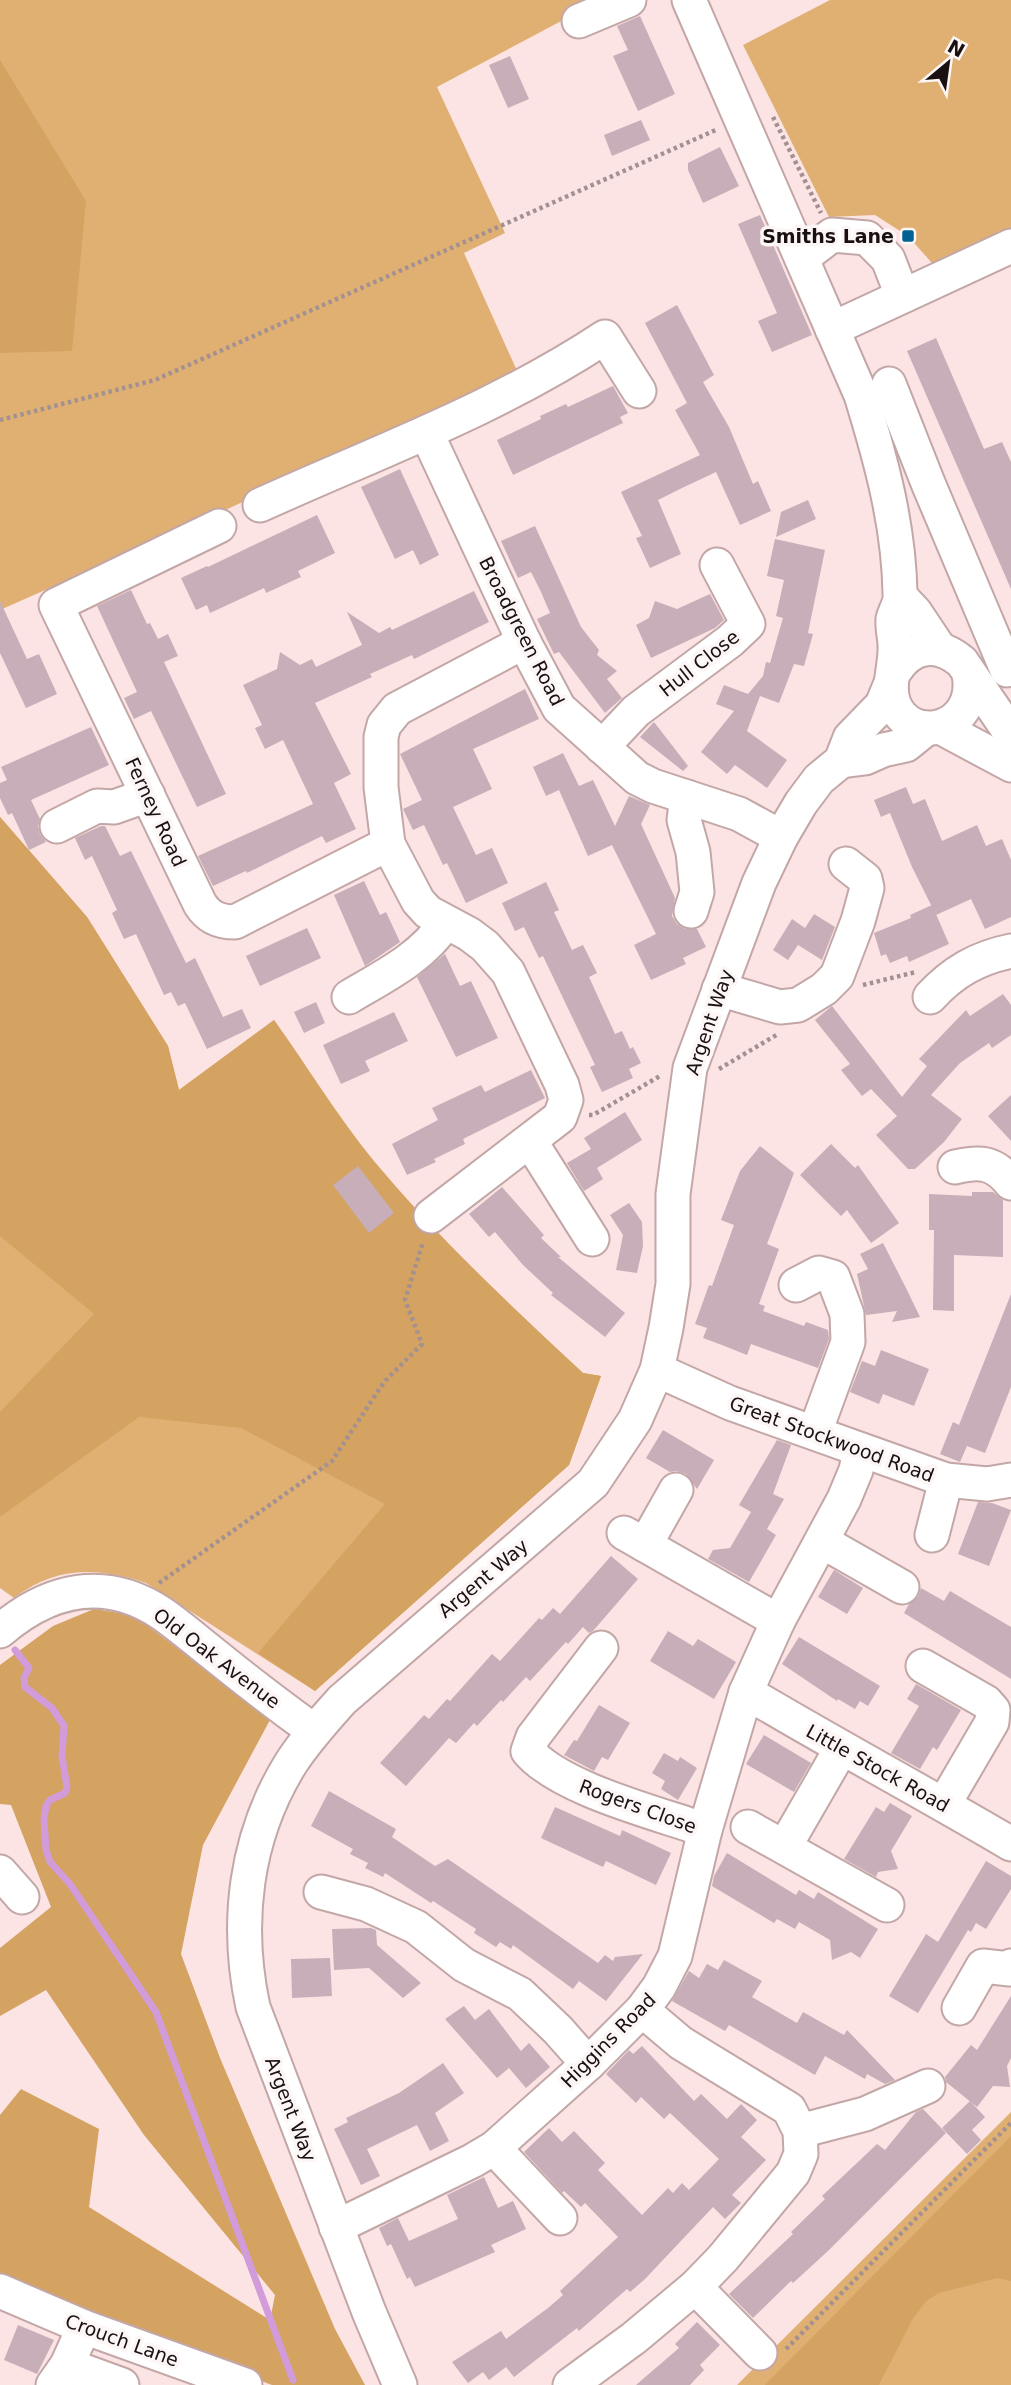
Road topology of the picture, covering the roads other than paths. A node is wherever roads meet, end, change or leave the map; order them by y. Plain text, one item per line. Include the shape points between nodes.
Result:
1 (629, 0) edge
2 (689, 0) edge
3 (579, 21) dead end
4 (1011, 246) edge
5 (802, 258) junction
6 (902, 295) junction
7 (832, 329) junction
8 (889, 384) dead end
9 (639, 391) dead end
10 (427, 434) junction
11 (928, 483) junction
12 (890, 497) junction
13 (260, 505) dead end
14 (219, 526) dead end
15 (717, 565) dead end
16 (901, 597) junction
17 (524, 642) junction
18 (939, 648) junction
19 (1007, 670) dead end
20 (969, 674) junction
21 (893, 677) junction
22 (934, 727) junction
23 (1011, 734) edge
24 (602, 747) junction
25 (841, 761) junction
26 (1011, 765) edge
27 (148, 795) junction
28 (687, 797) junction
29 (57, 826) dead end
30 (780, 837) junction
31 (388, 844) junction
32 (846, 864) dead end
33 (691, 911) dead end
34 (445, 923) junction
35 (1011, 951) edge
36 (719, 989) junction
37 (349, 997) dead end
38 (930, 997) dead end
39 (530, 1141) junction
40 (955, 1167) dead end
41 (1011, 1183) edge
42 (431, 1216) road end
43 (592, 1239) dead end
44 (796, 1285) dead end
45 (657, 1370) junction
46 (815, 1432) junction
47 (860, 1450) junction
48 (946, 1480) junction
49 (1011, 1480) edge
50 (676, 1490) dead end
51 (932, 1535) dead end
52 (823, 1542) junction
53 (902, 1587) dead end
54 (778, 1621) junction
55 (0, 1631) edge
56 (601, 1648) dead end
57 (923, 1666) dead end
58 (746, 1692) junction
59 (314, 1731) junction
60 (841, 1749) junction
61 (944, 1804) junction
62 (748, 1827) dead end
63 (705, 1830) junction
64 (1011, 1844) edge
65 (785, 1846) junction
66 (0, 1872) edge
67 (321, 1892) dead end
68 (22, 1897) dead end
69 (887, 1905) dead end
70 (1010, 1967) edge
71 (959, 2008) dead end
72 (642, 2010) junction
73 (588, 2064) junction
74 (928, 2086) dead end
75 (800, 2132) junction
76 (494, 2148) junction
77 (560, 2218) dead end
78 (336, 2227) junction
79 (695, 2287) junction
80 (0, 2291) edge
81 (83, 2327) junction
82 (770, 2354) road end
83 (60, 2375) edge
84 (122, 2385) edge
85 (245, 2385) edge
86 (400, 2385) edge
87 (570, 2385) edge

1 - 3 street
2 - 5 street
4 - 6 street
5 - 6 street via 832,235 867,238 888,259
5 - 7 street
6 - 7 street
7 - 12 street via 861,395
8 - 11 street
9 - 10 street via 605,337 561,366
10 - 13 street
10 - 17 street, Broadgreen Road
11 - 12 street
11 - 19 street
12 - 16 street
14 - 27 street, Ferney Road via 56,605
15 - 24 street, Hull Close via 748,624 636,711
16 - 18 street
16 - 21 street via 893,621
17 - 24 street, Broadgreen Road via 559,708
17 - 31 street via 390,716 381,737 382,811
18 - 20 street via 962,662
18 - 21 street via 912,653 901,660
20 - 22 street via 969,701 962,713 953,722
20 - 23 street
21 - 22 street via 891,695 904,718 915,725
21 - 25 street, Argent Way via 882,705 850,738
22 - 25 street, Argent Way via 906,745
22 - 26 street
24 - 28 street, Broadgreen Road via 638,778
25 - 30 street, Argent Way via 819,779
27 - 29 street via 114,807 97,806
27 - 31 street, Ferney Road via 200,904 225,922 235,922
28 - 30 street, Broadgreen Road via 738,814
28 - 33 street via 684,820 697,892
30 - 36 street, Argent Way
31 - 34 street via 418,901
32 - 36 street via 865,879 867,888 837,976 811,999 780,1007
34 - 37 street via 408,962
34 - 39 street via 485,946 508,972 562,1085 566,1100 560,1117
35 - 38 street via 960,969
36 - 45 street, Argent Way via 690,1068 673,1194 673,1284
39 - 42 street
39 - 43 street
40 - 41 street via 974,1162 990,1165
44 - 46 street via 819,1273 833,1278 847,1314 848,1342
45 - 46 street, Great Stockwood Road via 730,1403
45 - 59 street, Argent Way via 635,1420 593,1483 368,1676
46 - 47 street, Great Stockwood Road
47 - 48 street, Great Stockwood Road
47 - 52 street, Higgins Road via 851,1483
48 - 49 street, Great Stockwood Road via 987,1484
48 - 51 street
50 - 54 street via 635,1539
52 - 53 street
52 - 54 street, Higgins Road
54 - 58 street, Higgins Road
55 - 59 street, Old Oak Avenue via 25,1611 65,1594 124,1595 162,1614
56 - 63 street, Rogers Close via 533,1737 528,1751 580,1787
57 - 61 street via 993,1710 992,1723
58 - 60 street, Little Stock Road
58 - 63 street, Higgins Road
59 - 78 street, Argent Way via 290,1764 259,1834 247,1884 244,1945 253,2007
60 - 61 street, Little Stock Road
60 - 65 street
61 - 64 street, Little Stock Road
62 - 65 street
63 - 72 street, Higgins Road via 674,1956
65 - 69 street
66 - 68 street
67 - 73 street via 399,1919 464,1965 520,1994
70 - 71 street via 983,1966
72 - 73 street, Higgins Road
72 - 75 street via 681,2043 782,2103 794,2115
73 - 76 street, Higgins Road
74 - 75 street via 866,2113
75 - 79 street via 801,2154 793,2173
76 - 77 street
76 - 78 street, Higgins Road
78 - 86 street, Argent Way
79 - 82 street
79 - 87 street
80 - 81 street, Crouch Lane
81 - 83 street
81 - 85 street, Crouch Lane
83 - 84 street

